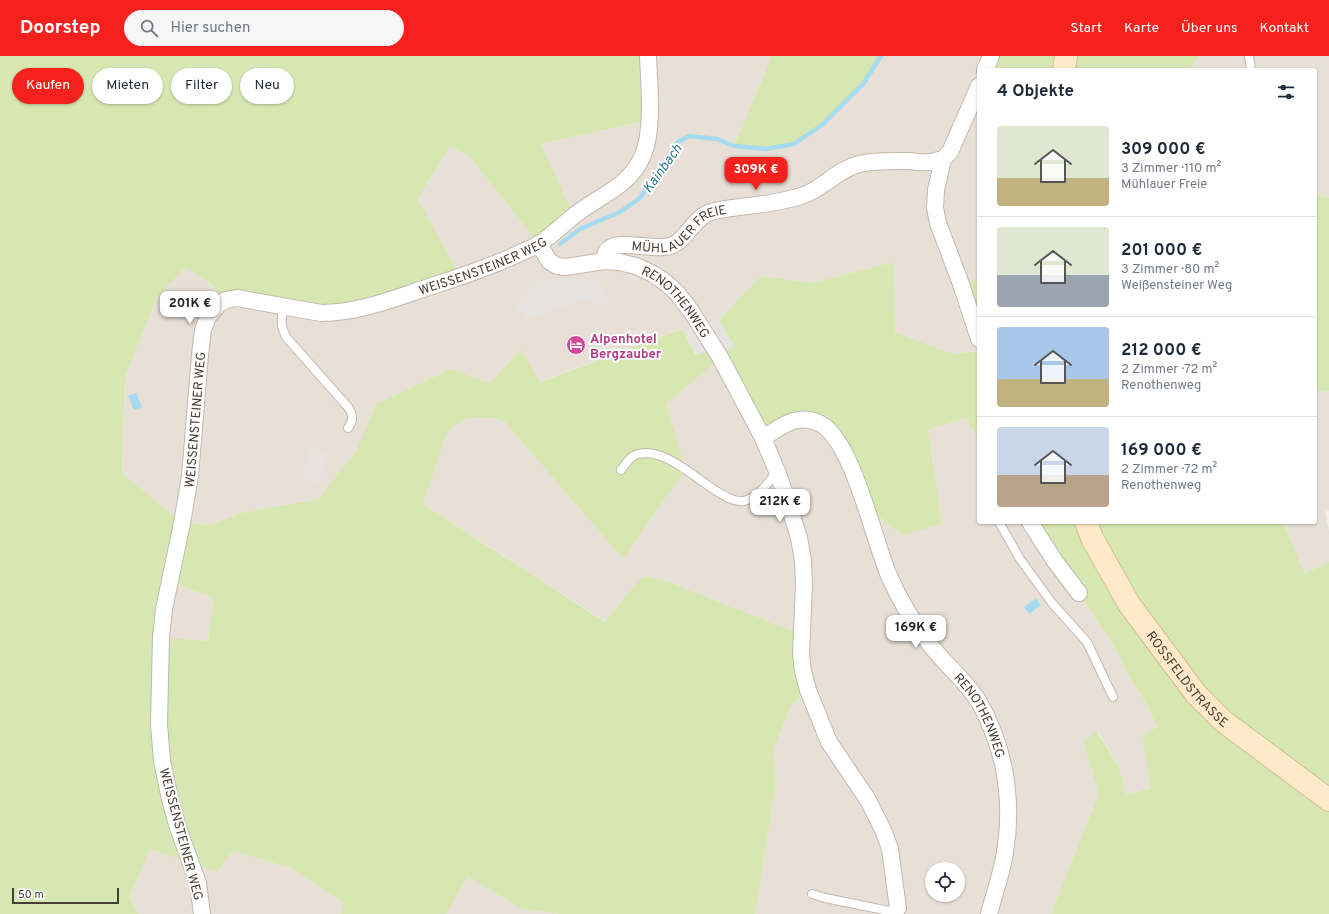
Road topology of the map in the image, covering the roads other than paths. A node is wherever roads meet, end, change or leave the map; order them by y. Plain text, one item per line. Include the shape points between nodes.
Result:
1 (648, 56) edge
2 (991, 56) edge
3 (1066, 56) edge
4 (1248, 56) edge
5 (986, 68) edge
6 (1064, 68) edge
7 (1251, 68) edge
8 (977, 91) edge
9 (943, 159) junction
10 (539, 244) junction
11 (604, 261) junction
12 (284, 306) junction
13 (977, 333) edge
14 (348, 428) dead end
15 (763, 438) junction
16 (620, 470) dead end
17 (777, 471) junction
18 (1000, 524) edge
19 (1031, 524) edge
20 (1087, 524) edge
21 (1079, 593) dead end
22 (1113, 697) dead end
23 (1329, 800) edge
24 (812, 894) dead end
25 (898, 908) joint
26 (202, 914) edge
27 (989, 914) edge

1 - 10 street, WEISSENSTEINER WEG via 649,120 643,156 625,181 612,192 579,211
2 - 5 street
3 - 6 main road
4 - 7 lane
8 - 9 street via 950,152
9 - 11 street, MÜHLAUER FREIE via 929,162 872,161 858,164 840,171 802,196 706,214 680,240 669,246 613,246 606,251
9 - 13 street via 935,208
10 - 11 street, RENOTHENWEG via 549,261 558,266
10 - 12 street, WEISSENSTEINER WEG via 503,261 370,306 328,313
11 - 15 street, RENOTHENWEG via 636,266 653,274 677,293 720,357
12 - 14 lane via 280,320 281,328 286,337 348,406 353,419
12 - 26 street, WEISSENSTEINER WEG via 237,298 218,304 208,317 203,330 200,355 190,476 164,609 159,724 162,761 178,828 198,884
15 - 17 street, RENOTHENWEG
15 - 27 street, RENOTHENWEG via 788,422 807,420 822,425 833,436 843,450 856,478 890,577 903,606 932,647 966,685 990,723 1003,763 1009,809 1005,853
16 - 17 lane via 633,456 642,453 659,455 737,501 753,496 766,486
17 - 25 street, RENOTHENWEG via 793,518 803,560 801,654 808,690 829,742 868,800 884,832 890,849
18 - 22 lane via 1029,572 1052,603 1087,642
19 - 21 street
20 - 23 main road, ROSSFELDSTRASSE via 1129,604 1196,694 1223,721
24 - 25 lane via 894,912

